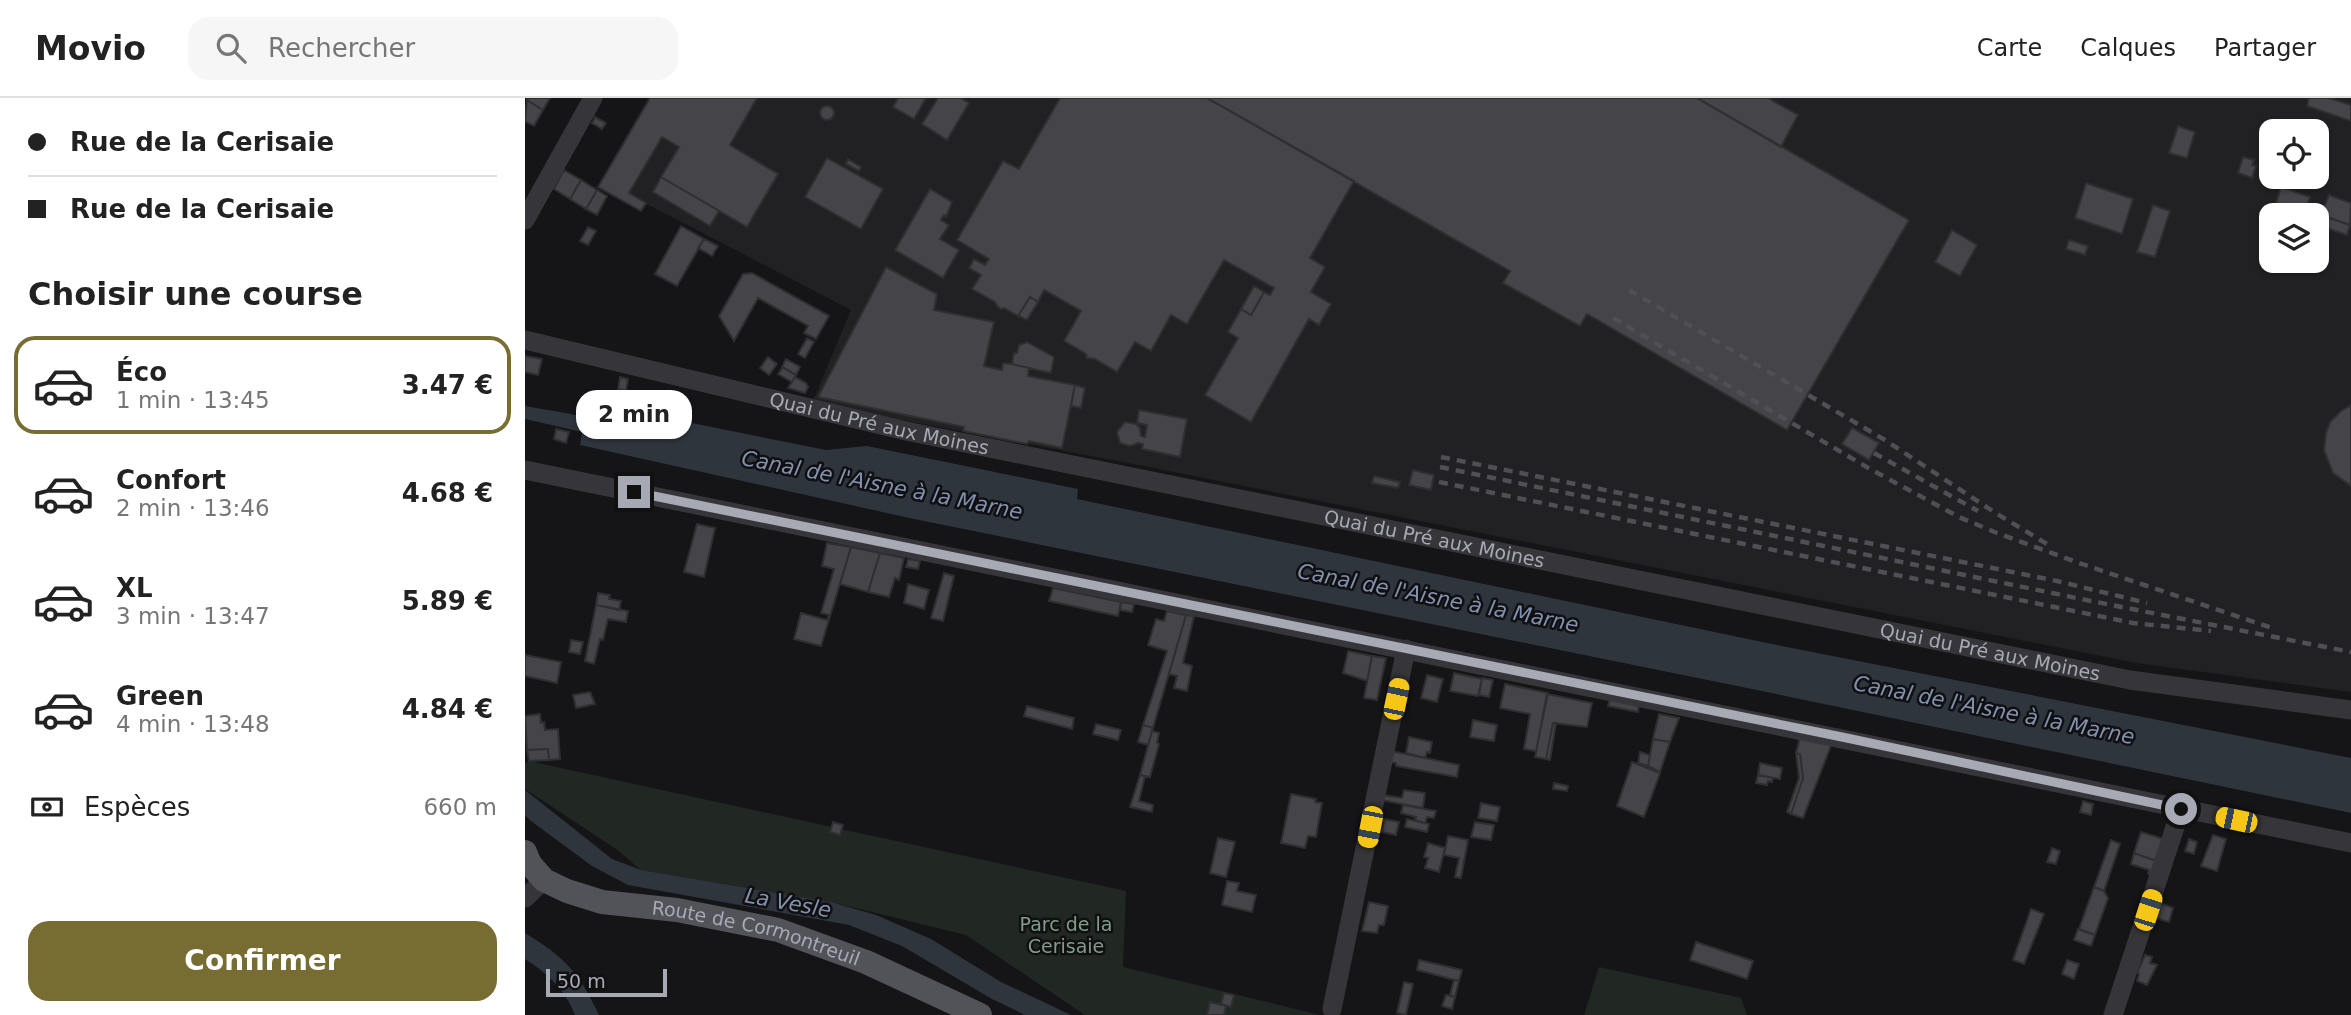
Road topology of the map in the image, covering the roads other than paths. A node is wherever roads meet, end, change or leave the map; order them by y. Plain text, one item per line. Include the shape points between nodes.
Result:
1 (593, 98) edge
2 (525, 220) edge
3 (525, 340) edge
4 (525, 470) edge
5 (1406, 649) junction
6 (2351, 709) edge
7 (2181, 809) junction
8 (2351, 843) edge
9 (533, 865) edge
10 (525, 898) edge
11 (1332, 1009) dead end
12 (980, 1015) edge
13 (2113, 1015) edge

1 - 2 street
3 - 6 street, Quai du Pré aux Moines via 906,431 2130,680
4 - 5 street
5 - 7 street
5 - 11 street
7 - 8 street
7 - 13 street
9 - 10 street
9 - 12 main road, Route de Cormontreuil via 567,891 602,902 778,930 866,962

